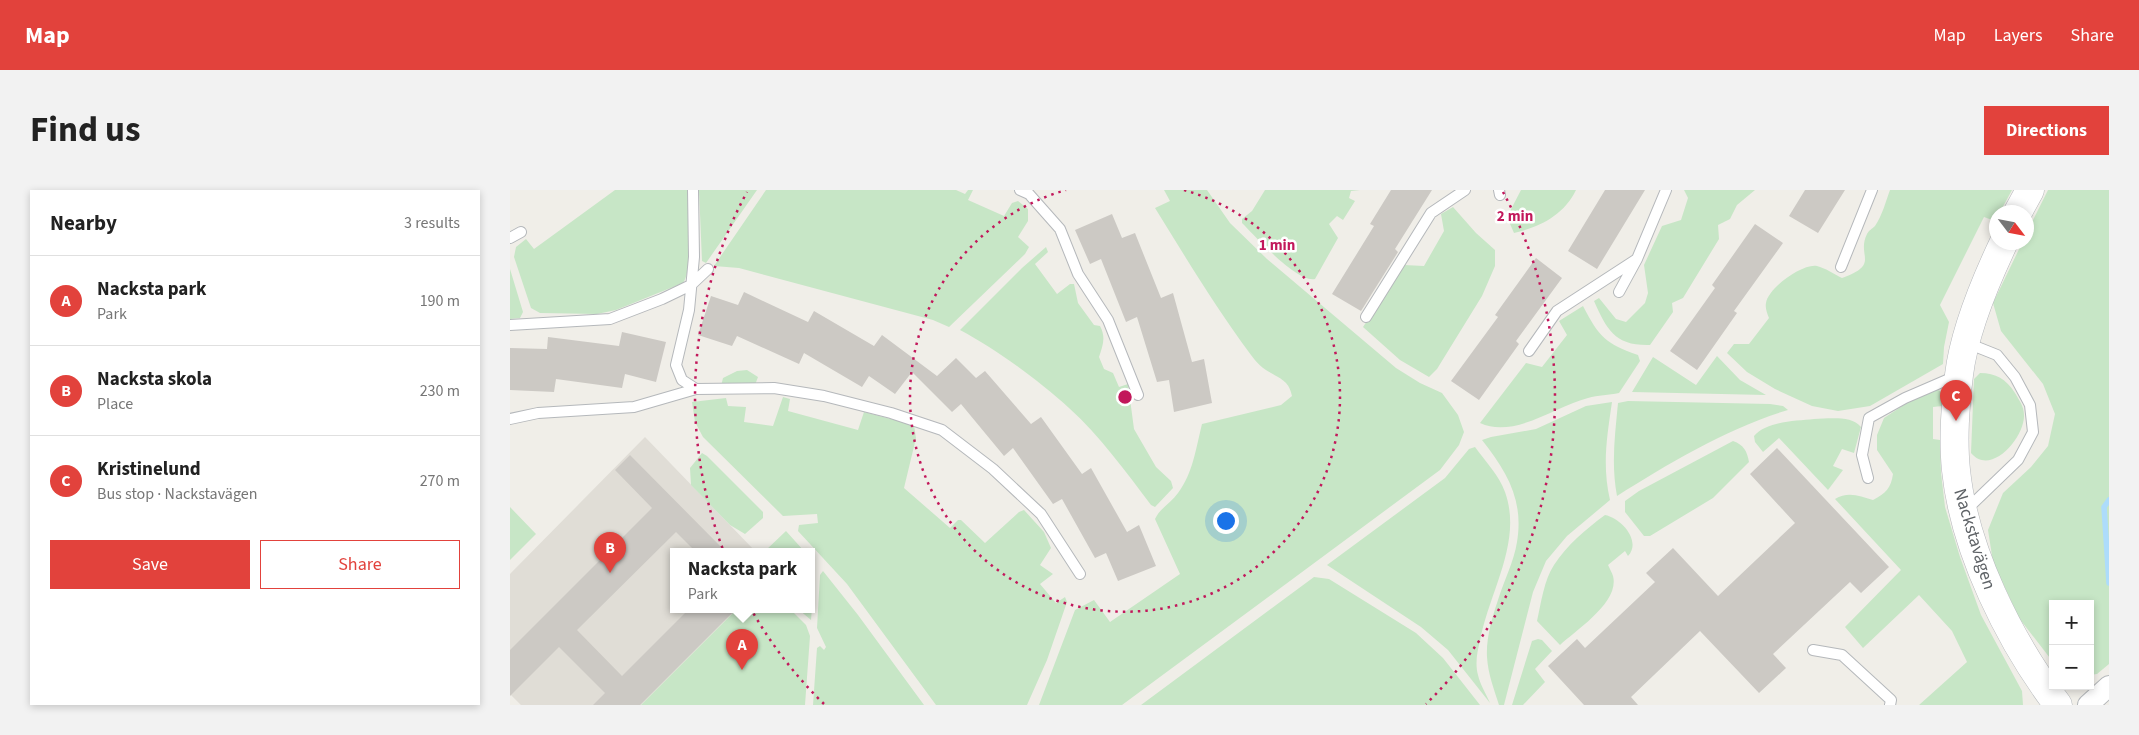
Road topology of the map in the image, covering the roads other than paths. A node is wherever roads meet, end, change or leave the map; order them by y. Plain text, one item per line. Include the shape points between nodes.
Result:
1 (693, 190) edge
2 (1020, 190) edge
3 (1465, 190) edge
4 (1666, 190) edge
5 (1872, 190) edge
6 (2030, 190) edge
7 (2022, 205) edge
8 (521, 232) dead end
9 (510, 238) edge
10 (2001, 250) edge
11 (1637, 259) junction
12 (1841, 267) dead end
13 (708, 269) dead end
14 (691, 285) junction
15 (1619, 292) dead end
16 (1366, 317) dead end
17 (510, 325) edge
18 (1967, 342) junction
19 (1529, 351) dead end
20 (1959, 374) junction
21 (696, 389) junction
22 (1138, 395) dead end
23 (510, 420) edge
24 (1868, 478) dead end
25 (1964, 512) junction
26 (1080, 574) dead end
27 (1813, 650) dead end
28 (2109, 686) edge
29 (1890, 705) edge
30 (2058, 705) edge
31 (2088, 705) edge

1 - 14 lane
2 - 22 lane via 1029,194 1060,229 1078,274 1108,320
3 - 16 lane via 1431,213
4 - 11 lane
5 - 12 lane
6 - 7 street
8 - 9 lane
10 - 18 street, Nackstavägen via 1978,304
11 - 15 lane
11 - 19 lane via 1557,311
13 - 14 lane
14 - 17 lane via 610,319
14 - 21 lane via 689,310 676,365 682,380
18 - 20 street, Nackstavägen
18 - 25 lane via 1997,355 2015,377 2030,405 2033,432 2018,460
20 - 24 lane via 1869,418 1862,455
20 - 25 street, Nackstavägen via 1956,470
21 - 23 lane via 634,407 538,413
21 - 26 lane via 774,388 824,396 942,430 993,469 1041,514
25 - 30 street, Nackstavägen via 1979,564 1998,609 2041,683
27 - 29 lane via 1842,655 1891,700
28 - 31 street

